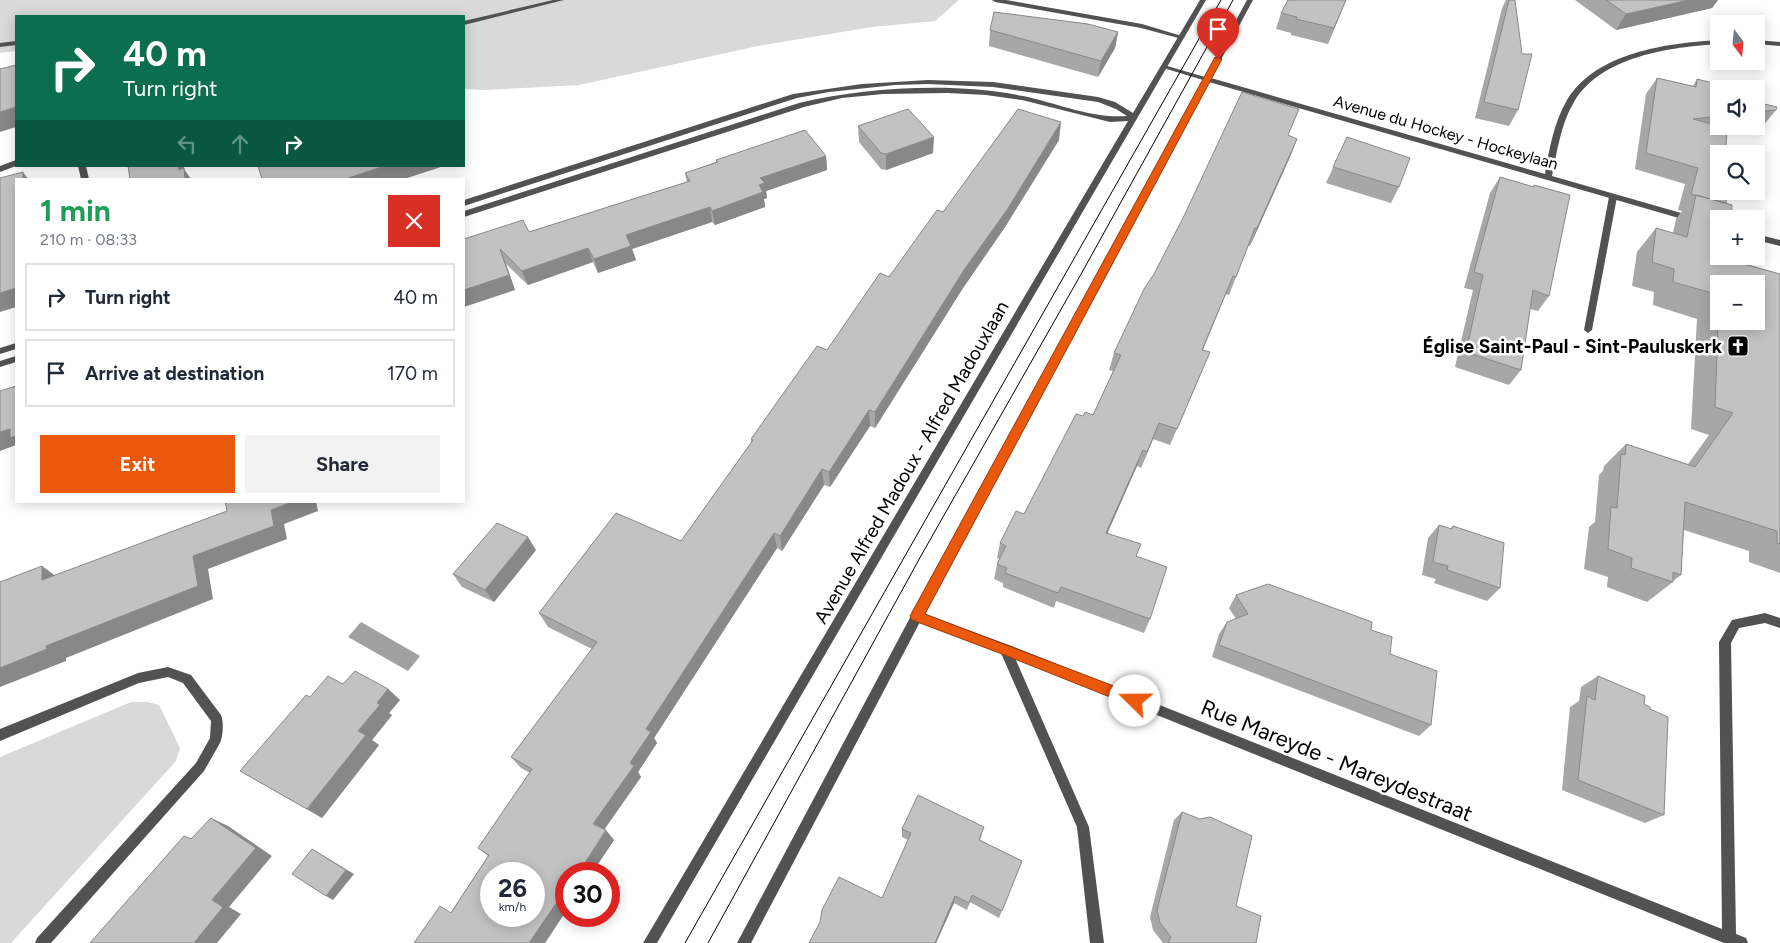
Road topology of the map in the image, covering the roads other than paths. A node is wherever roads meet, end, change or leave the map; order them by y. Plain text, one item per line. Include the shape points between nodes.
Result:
1 (561, 0) edge
2 (994, 0) edge
3 (1203, 0) edge
4 (1250, 0) edge
5 (465, 23) edge
6 (1182, 36) junction
7 (15, 43) edge
8 (1710, 43) edge
9 (1765, 43) edge
10 (1780, 44) edge
11 (0, 45) edge
12 (1164, 67) junction
13 (1207, 78) junction
14 (1134, 118) junction
15 (15, 163) edge
16 (0, 169) edge
17 (1548, 177) junction
18 (1612, 196) junction
19 (465, 203) edge
20 (465, 214) edge
21 (1701, 221) edge
22 (1765, 239) edge
23 (1780, 243) edge
24 (1588, 330) dead end
25 (15, 346) edge
26 (0, 351) edge
27 (15, 359) edge
28 (0, 364) edge
29 (917, 616) junction
30 (1780, 623) edge
31 (1005, 649) junction
32 (0, 735) edge
33 (1729, 938) junction
34 (42, 943) edge
35 (650, 943) edge
36 (744, 943) edge
37 (1096, 943) edge
38 (1741, 943) edge

1 - 5 street
2 - 6 street
3 - 6 street, Avenue Alfred Madoux - Alfred Madouxlaan
4 - 13 street
6 - 12 street, Avenue Alfred Madoux - Alfred Madouxlaan
7 - 11 street
8 - 17 street via 1684,44 1634,55 1587,80 1570,102
9 - 10 street
12 - 13 street, Avenue du Hockey - Hockeylaan
12 - 14 street, Avenue Alfred Madoux - Alfred Madouxlaan
13 - 17 street, Avenue du Hockey - Hockeylaan
13 - 29 street
14 - 19 street via 1118,106 991,83 918,80 841,87 796,96
14 - 20 street via 1110,120 1022,98 986,93 917,90 842,96 802,105
14 - 35 street, Avenue Alfred Madoux - Alfred Madouxlaan
15 - 16 street
17 - 18 street, Avenue du Hockey - Hockeylaan
18 - 21 street, Avenue du Hockey - Hockeylaan
18 - 24 street
22 - 23 street
25 - 26 street
27 - 28 street
29 - 31 street, Rue Mareyde - Mareydestraat
29 - 36 street
30 - 33 street via 1766,618 1736,624 1725,642
31 - 33 street, Rue Mareyde - Mareydestraat
31 - 37 street via 1083,827
32 - 34 street via 138,678 168,672 187,679 217,719 216,739 200,767
33 - 38 street, Rue Mareyde - Mareydestraat

